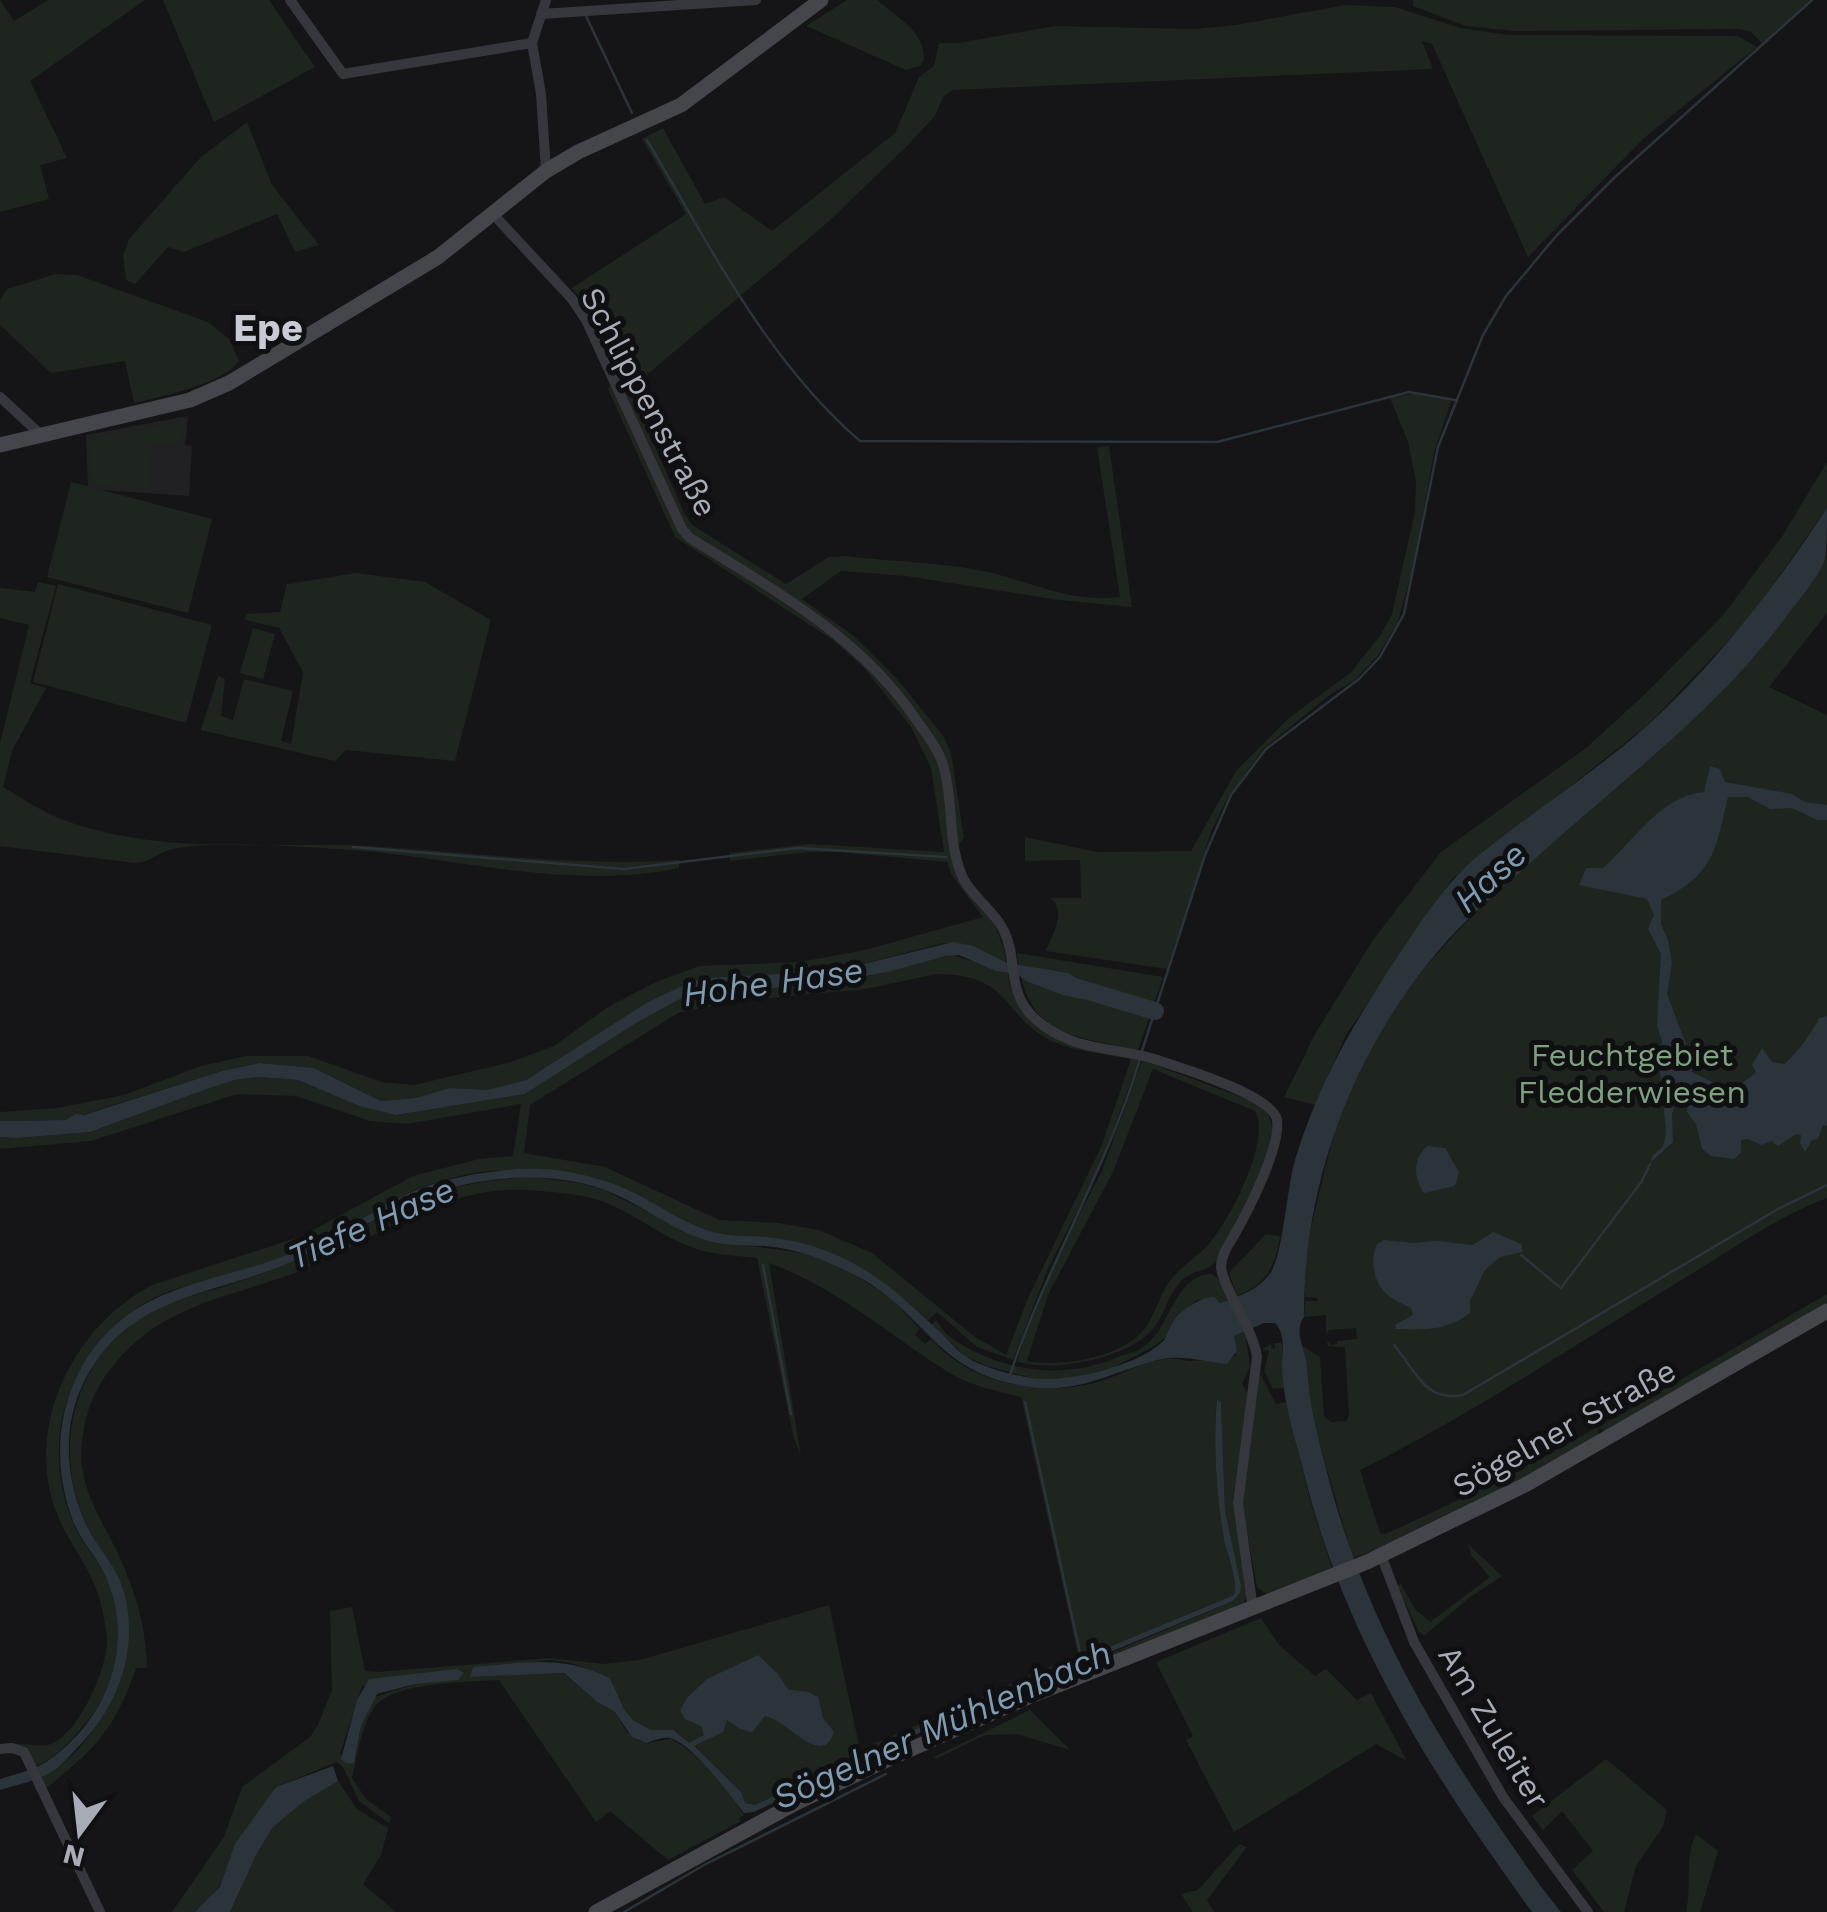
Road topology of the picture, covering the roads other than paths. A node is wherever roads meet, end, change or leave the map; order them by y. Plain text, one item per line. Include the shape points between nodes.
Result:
1 (290, 0) edge
2 (546, 0) edge
3 (756, 0) edge
4 (821, 0) edge
5 (541, 14) junction
6 (532, 43) junction
7 (546, 170) junction
8 (494, 214) junction
9 (0, 397) edge
10 (40, 434) junction
11 (0, 444) edge
12 (1827, 1312) edge
13 (1374, 1559) junction
14 (1253, 1609) junction
15 (0, 1749) edge
16 (100, 1912) edge
17 (596, 1912) edge
18 (1588, 1912) edge

1 - 6 street via 343,74
2 - 5 street
3 - 5 street
4 - 7 street via 682,105
5 - 6 street
6 - 7 street
7 - 8 street
8 - 10 street via 438,257 213,392
8 - 14 street, Schlippenstraße via 586,320 682,529 839,635 903,699 940,757 957,858 964,879 1002,926 1019,999 1044,1026 1074,1042 1150,1058 1254,1096 1273,1112 1276,1126 1256,1195 1221,1269 1251,1336 1257,1369 1238,1503
9 - 10 street
10 - 11 street
12 - 13 street, Sögelner Straße via 1526,1485
13 - 14 street, Sögelner Straße
13 - 18 street, Am Zuleiter via 1503,1797
14 - 17 street, Sögelner Straße via 891,1758
15 - 16 street via 24,1752

